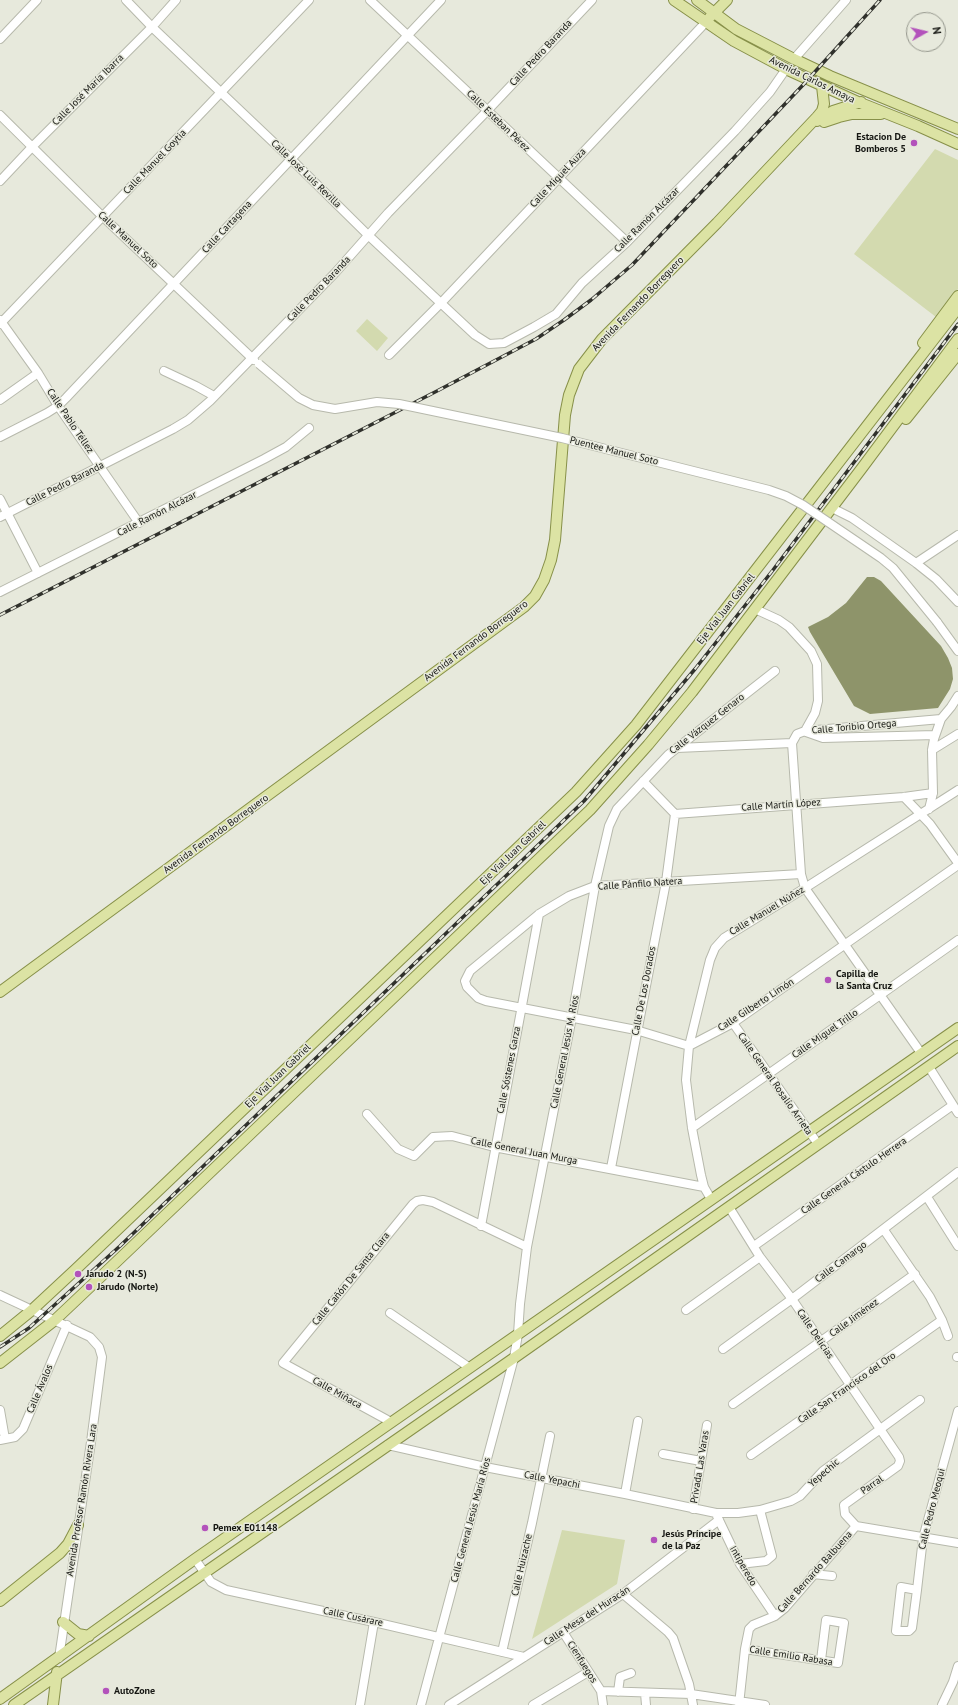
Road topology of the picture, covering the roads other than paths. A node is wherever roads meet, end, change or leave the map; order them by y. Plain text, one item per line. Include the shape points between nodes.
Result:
1 (37, 0) edge
2 (126, 0) edge
3 (176, 0) edge
4 (309, 0) edge
5 (370, 0) edge
6 (441, 0) edge
7 (592, 0) edge
8 (674, 0) edge
9 (698, 0) edge
10 (727, 0) edge
11 (846, 0) edge
12 (714, 13) junction
13 (706, 22) junction
14 (152, 27) junction
15 (408, 35) junction
16 (0, 39) edge
17 (794, 59) junction
18 (786, 69) junction
19 (822, 86) junction
20 (221, 94) junction
21 (858, 102) junction
22 (906, 107) junction
23 (487, 111) junction
24 (923, 114) junction
25 (0, 115) edge
26 (888, 115) junction
27 (918, 126) junction
28 (807, 128) junction
29 (958, 129) edge
30 (958, 144) edge
31 (32, 146) junction
32 (291, 159) junction
33 (558, 178) junction
34 (0, 181) edge
35 (102, 216) junction
36 (368, 235) junction
37 (627, 242) junction
38 (174, 283) junction
39 (958, 296) edge
40 (441, 303) junction
41 (958, 308) edge
42 (1, 322) edge
43 (958, 339) edge
44 (489, 344) joint
45 (958, 354) edge
46 (389, 355) dead end
47 (251, 357) junction
48 (259, 364) joint
49 (164, 371) dead end
50 (38, 373) junction
51 (214, 396) junction
52 (0, 400) edge
53 (58, 406) junction
54 (879, 411) junction
55 (309, 428) dead end
56 (0, 437) edge
57 (879, 446) junction
58 (100, 467) junction
59 (0, 498) edge
60 (832, 508) junction
61 (4, 515) edge
62 (139, 523) junction
63 (958, 535) edge
64 (916, 563) junction
65 (38, 573) junction
66 (0, 592) edge
67 (958, 602) edge
68 (755, 609) junction
69 (958, 651) edge
70 (775, 671) dead end
71 (958, 696) edge
72 (941, 719) junction
73 (805, 731) junction
74 (958, 734) edge
75 (935, 735) junction
76 (792, 743) junction
77 (676, 748) junction
78 (932, 750) junction
79 (643, 781) junction
80 (958, 790) edge
81 (933, 793) junction
82 (904, 796) junction
83 (796, 804) junction
84 (925, 812) junction
85 (675, 814) junction
86 (958, 864) edge
87 (801, 874) junction
88 (666, 882) junction
89 (595, 886) junction
90 (805, 888) junction
91 (539, 914) junction
92 (958, 940) edge
93 (845, 945) junction
94 (0, 992) edge
95 (880, 995) junction
96 (521, 1008) junction
97 (572, 1017) junction
98 (733, 1023) junction
99 (958, 1028) edge
100 (636, 1030) junction
101 (690, 1046) junction
102 (958, 1046) edge
103 (921, 1053) junction
104 (929, 1067) junction
105 (767, 1074) junction
106 (953, 1105) junction
107 (958, 1113) edge
108 (367, 1114) dead end
109 (692, 1128) junction
110 (809, 1131) junction
111 (818, 1144) junction
112 (494, 1147) junction
113 (544, 1156) junction
114 (611, 1168) junction
115 (958, 1172) edge
116 (704, 1187) junction
117 (927, 1197) junction
118 (711, 1200) junction
119 (729, 1207) junction
120 (481, 1226) junction
121 (884, 1230) junction
122 (754, 1246) junction
123 (958, 1246) edge
124 (527, 1247) junction
125 (760, 1257) junction
126 (915, 1274) junction
127 (0, 1295) edge
128 (792, 1299) junction
129 (32, 1310) junction
130 (686, 1310) dead end
131 (390, 1313) dead end
132 (55, 1320) junction
133 (942, 1320) junction
134 (67, 1325) junction
135 (518, 1334) junction
136 (0, 1336) edge
137 (948, 1336) dead end
138 (820, 1343) junction
139 (723, 1349) dead end
140 (514, 1358) junction
141 (0, 1363) edge
142 (282, 1363) joint
143 (470, 1368) junction
144 (850, 1385) junction
145 (920, 1400) dead end
146 (733, 1404) dead end
147 (0, 1410) edge
148 (958, 1411) edge
149 (638, 1421) dead end
150 (391, 1422) junction
151 (707, 1425) dead end
152 (880, 1429) junction
153 (550, 1436) dead end
154 (3, 1440) edge
155 (388, 1445) junction
156 (663, 1454) dead end
157 (751, 1455) dead end
158 (701, 1461) junction
159 (900, 1461) joint
160 (485, 1467) junction
161 (542, 1478) junction
162 (625, 1494) junction
163 (693, 1508) junction
164 (760, 1510) junction
165 (718, 1516) junction
166 (78, 1525) junction
167 (856, 1526) junction
168 (924, 1538) junction
169 (958, 1543) edge
170 (196, 1559) junction
171 (740, 1564) junction
172 (205, 1572) junction
173 (813, 1574) junction
174 (832, 1576) dead end
175 (917, 1590) junction
176 (623, 1594) junction
177 (0, 1601) edge
178 (775, 1616) junction
179 (63, 1622) junction
180 (374, 1622) junction
181 (563, 1632) junction
182 (89, 1636) junction
183 (440, 1637) junction
184 (745, 1649) junction
185 (502, 1652) junction
186 (524, 1657) junction
187 (59, 1658) junction
188 (821, 1660) junction
189 (958, 1666) edge
190 (588, 1672) junction
191 (631, 1672) dead end
192 (57, 1676) junction
193 (601, 1691) junction
194 (618, 1692) junction
195 (645, 1693) junction
196 (691, 1694) junction
197 (0, 1698) edge
198 (739, 1703) edge
199 (14, 1705) edge
200 (53, 1705) edge
201 (360, 1705) edge
202 (421, 1705) edge
203 (448, 1705) edge
204 (533, 1705) edge
205 (603, 1705) edge
206 (646, 1705) edge
207 (693, 1705) edge
208 (765, 1705) edge
209 (942, 1705) edge

1 - 16 street
2 - 14 street, Calle José Luis Revilla
3 - 14 street, Calle José María Ibarra
4 - 20 street, Calle Manuel Goytia
5 - 15 street, Calle Esteban Pérez
6 - 15 street, Calle Cartagena
7 - 23 street, Calle Pedro Baranda
8 - 13 main road, Avenida Carlos Amaya
9 - 12 main road, Avenida Carlos Amaya
10 - 12 main road, Calle Miguel Auza
11 - 17 street
12 - 13 main road, Calle Miguel Auza
12 - 17 main road, Avenida Carlos Amaya via 736,29
13 - 18 main road, Avenida Carlos Amaya via 734,41
13 - 33 street, Calle Miguel Auza
14 - 20 street, Calle José Luis Revilla
14 - 31 street, Calle José María Ibarra
15 - 23 street, Calle Esteban Pérez
15 - 32 street, Calle Cartagena
17 - 22 main road, Avenida Carlos Amaya
18 - 19 main road, Avenida Carlos Amaya
18 - 37 street, Calle Ramón Alcázar via 770,92 735,131
19 - 21 main road, Avenida Carlos Amaya
19 - 28 main road via 825,99 823,108
20 - 32 street, Calle José Luis Revilla
20 - 35 street, Calle Manuel Goytia
21 - 22 main road via 882,102
21 - 26 main road, Avenida Carlos Amaya
21 - 28 main road via 826,115
22 - 24 main road, Avenida Carlos Amaya
23 - 33 street, Calle Esteban Pérez
23 - 36 street, Calle Pedro Baranda via 417,181
24 - 27 main road
24 - 29 main road, Avenida Carlos Amaya
25 - 31 street, Calle Manuel Soto
26 - 27 main road, Avenida Carlos Amaya
26 - 28 main road via 839,116
27 - 30 main road, Avenida Carlos Amaya
28 - 94 main road, Avenida Fernando Borreguero via 602,339 579,369 565,415 555,540 544,580 535,596 524,607
31 - 34 street, Calle José María Ibarra
31 - 35 street, Calle Manuel Soto
32 - 36 street, Calle José Luis Revilla
32 - 38 street, Calle Cartagena
33 - 37 street, Calle Esteban Pérez
33 - 40 street, Calle Miguel Auza
35 - 38 street, Calle Manuel Soto
35 - 42 street, Calle Manuel Goytia
36 - 40 street, Calle José Luis Revilla
36 - 47 street, Calle Pedro Baranda via 335,274
37 - 44 street, Calle Ramón Alcázar via 582,283 563,307 552,316 504,343
38 - 47 street, Calle Manuel Soto
38 - 53 street, Calle Cartagena
39 - 54 main road via 894,382
40 - 44 street, Calle José Luis Revilla via 475,335
40 - 46 street, Calle Miguel Auza
41 - 54 main road, Eje Vial Juan Gabriel
42 - 50 street, Calle Pablo Téllez
43 - 57 main road
45 - 57 main road via 906,420
47 - 48 street, Calle Manuel Soto
47 - 51 street, Calle Pedro Baranda
48 - 69 street, Puentee Manuel Soto, bridge via 299,398 312,405 335,409 377,402 399,404 562,438 786,496 803,505 893,568
49 - 51 street
50 - 52 street
50 - 53 street, Calle Pablo Téllez
51 - 58 street, Calle Pedro Baranda via 188,420
53 - 56 street, Calle Cartagena
53 - 58 street, Calle Pablo Téllez
54 - 129 main road, Eje Vial Juan Gabriel via 636,725 576,792
55 - 62 street, Calle Ramón Alcázar via 286,447
57 - 60 main road
58 - 61 street, Calle Pedro Baranda
58 - 62 street, Calle Pablo Téllez
59 - 61 street
60 - 64 street via 852,518
60 - 68 main road
61 - 65 street
62 - 65 street, Calle Ramón Alcázar
63 - 64 street
64 - 67 street
65 - 66 street, Calle Ramón Alcázar
68 - 73 street via 789,627 811,651 817,664 818,701 815,713
68 - 132 main road via 648,746 590,810
70 - 77 street, Calle Vázquez Genaro
71 - 72 street
72 - 73 street, Calle Toribio Ortega
72 - 75 street
73 - 75 street via 823,738
73 - 76 street, Calle Toribio Ortega via 797,734
74 - 78 street
75 - 78 street
76 - 77 street
76 - 83 street
77 - 79 street, Calle Vázquez Genaro
78 - 81 street
79 - 85 street
79 - 89 street, Calle General Jesús M. Ríos via 617,809 613,817
80 - 84 street, Calle Manuel Núñez
81 - 82 street, Calle Martín López
81 - 84 street
82 - 83 street, Calle Martín López
82 - 84 street
83 - 85 street, Calle Martín López
83 - 87 street
84 - 86 street
84 - 90 street, Calle Manuel Núñez
85 - 88 street, Calle De Los Dorados
86 - 93 street, Calle Gilberto Limón
87 - 88 street, Calle Pánfilo Natera
87 - 90 street
88 - 89 street, Calle Pánfilo Natera
88 - 100 street, Calle De Los Dorados
89 - 91 street, Calle Pánfilo Natera via 569,896
89 - 97 street, Calle General Jesús M. Ríos
90 - 93 street
90 - 101 street, Calle Manuel Núñez via 724,938 715,948
91 - 96 street, Calle Sóstenes Garza
91 - 96 street, Calle Pánfilo Natera via 470,971 465,981 467,987 478,998
92 - 95 street, Calle Miguel Trillo
93 - 95 street
93 - 98 street, Calle Gilberto Limón
95 - 103 street
95 - 105 street, Calle Miguel Trillo
96 - 97 street
96 - 112 street, Calle Sóstenes Garza
97 - 100 street
97 - 113 street, Calle General Jesús M. Ríos
98 - 101 street, Calle Gilberto Limón
98 - 105 street, Calle General Rosalío Arrieta
99 - 103 main road
100 - 101 street
100 - 114 street, Calle De Los Dorados
101 - 109 street, Calle Manuel Núñez via 686,1080
102 - 104 main road
103 - 110 main road
104 - 106 street
104 - 111 main road
105 - 109 street, Calle Miguel Trillo
105 - 110 street, Calle General Rosalío Arrieta
106 - 107 street
106 - 122 street, Calle General Cástulo Herrera
108 - 112 street, Calle General Juan Murga via 398,1149 414,1156 433,1137 452,1136
109 - 116 street, Calle Manuel Núñez
110 - 111 street, Calle General Rosalío Arrieta
110 - 118 main road
111 - 119 main road
112 - 113 street, Calle General Juan Murga
112 - 120 street, Calle Sóstenes Garza
113 - 114 street, Calle General Juan Murga
113 - 124 street, Calle General Jesús M. Ríos
114 - 116 street, Calle General Juan Murga
115 - 117 street, Calle Camargo
116 - 118 street, Calle Manuel Núñez
117 - 121 street, Calle Camargo
117 - 123 street
118 - 135 main road
119 - 122 street, Calle Delicias
119 - 140 main road
120 - 124 street
120 - 142 street, Calle Cañón De Santa Clara via 433,1202 423,1200 413,1204
121 - 126 street
121 - 128 street, Calle Camargo
122 - 125 street, Calle Delicias
124 - 135 street, Calle General Jesús M. Ríos
125 - 128 street, Calle Delicias
125 - 130 street
126 - 133 street
126 - 138 street, Calle Jiménez
127 - 129 street, Avenida Profesor Ramón Rivera Lara
128 - 138 street, Calle Delicias
128 - 139 street, Calle Camargo
129 - 132 street, Avenida Profesor Ramón Rivera Lara
129 - 136 main road, Eje Vial Juan Gabriel
131 - 143 street
132 - 134 street, Avenida Profesor Ramón Rivera Lara
132 - 141 main road
133 - 137 street
133 - 144 street, Calle San Francisco del Oro
134 - 154 street, Calle Ávalos via 23,1429 15,1437
134 - 166 street, Avenida Profesor Ramón Rivera Lara via 93,1340 99,1347 102,1357
135 - 140 street, Calle General Jesús María Ríos
135 - 143 main road
138 - 144 street, Calle Delicias
138 - 146 street, Calle Jiménez
140 - 155 main road
140 - 160 street, Calle General Jesús María Ríos
142 - 150 street, Calle Miñaca
143 - 150 main road
144 - 152 street, Calle Delicias
144 - 157 street, Calle San Francisco del Oro
145 - 152 street, Yepechic
147 - 154 street
148 - 168 street, Calle Pedro Meoqui
149 - 162 street
150 - 170 main road
151 - 158 street, Privada Las Varas
152 - 159 street, Calle Delicias
152 - 164 street, Yepechic via 823,1471 800,1496 791,1502
153 - 161 street, Calle Huizache
155 - 160 street, Calle Yepachi
155 - 172 main road
156 - 158 street
158 - 163 street, Privada Las Varas
159 - 167 street, Parral via 898,1466 846,1503 845,1514
160 - 161 street, Calle Yepachi
160 - 183 street, Calle General Jesús María Ríos
161 - 162 street, Calle Yepachi
161 - 185 street, Calle Huizache
162 - 163 street, Calle Yepachi
163 - 165 street, Calle Yepachi
164 - 165 street, Yepechic
164 - 171 street via 772,1556 766,1561
165 - 171 street, Intiperedo
165 - 176 street, Calle Mesa del Huracán
166 - 177 main road via 60,1553
166 - 179 street, Avenida Profesor Ramón Rivera Lara
167 - 168 street
167 - 173 street, Calle Bernardo Balbuena
168 - 169 street
168 - 175 street, Calle Pedro Meoqui
170 - 172 street, Calle Cusárare
170 - 182 main road
171 - 178 street, Intiperedo
172 - 180 street, Calle Cusárare via 211,1582 226,1590
172 - 192 main road
173 - 174 street
173 - 178 street, Calle Bernardo Balbuena via 785,1608
175 - 175 street, Calle Pedro Meoqui via 901,1587 896,1631 910,1631 912,1628
176 - 181 street, Calle Mesa del Huracán
176 - 196 street via 673,1638
178 - 184 street, Calle Bernardo Balbuena via 751,1626
179 - 182 main road via 78,1634
179 - 187 street, Avenida Profesor Ramón Rivera Lara
180 - 183 street, Calle Cusárare
180 - 201 street
181 - 186 street, Calle Mesa del Huracán
181 - 190 street, Cienfuegos
182 - 187 main road
183 - 185 street, Calle Cusárare
183 - 202 street, Calle General Jesús María Ríos
184 - 188 street, Calle Emilio Rabasa
184 - 198 street
185 - 186 street, Calle Cusárare
186 - 203 street, Calle Mesa del Huracán
187 - 192 main road, Avenida Profesor Ramón Rivera Lara
187 - 197 main road
188 - 188 street, Calle Emilio Rabasa via 826,1620 844,1623 838,1663
189 - 209 street
190 - 193 street, Cienfuegos
190 - 204 street
191 - 194 street via 620,1678
192 - 199 main road
192 - 200 main road, Avenida Profesor Ramón Rivera Lara
193 - 194 street
193 - 205 street
194 - 195 street
195 - 196 street
195 - 206 street
196 - 198 street
196 - 207 street
198 - 208 street

